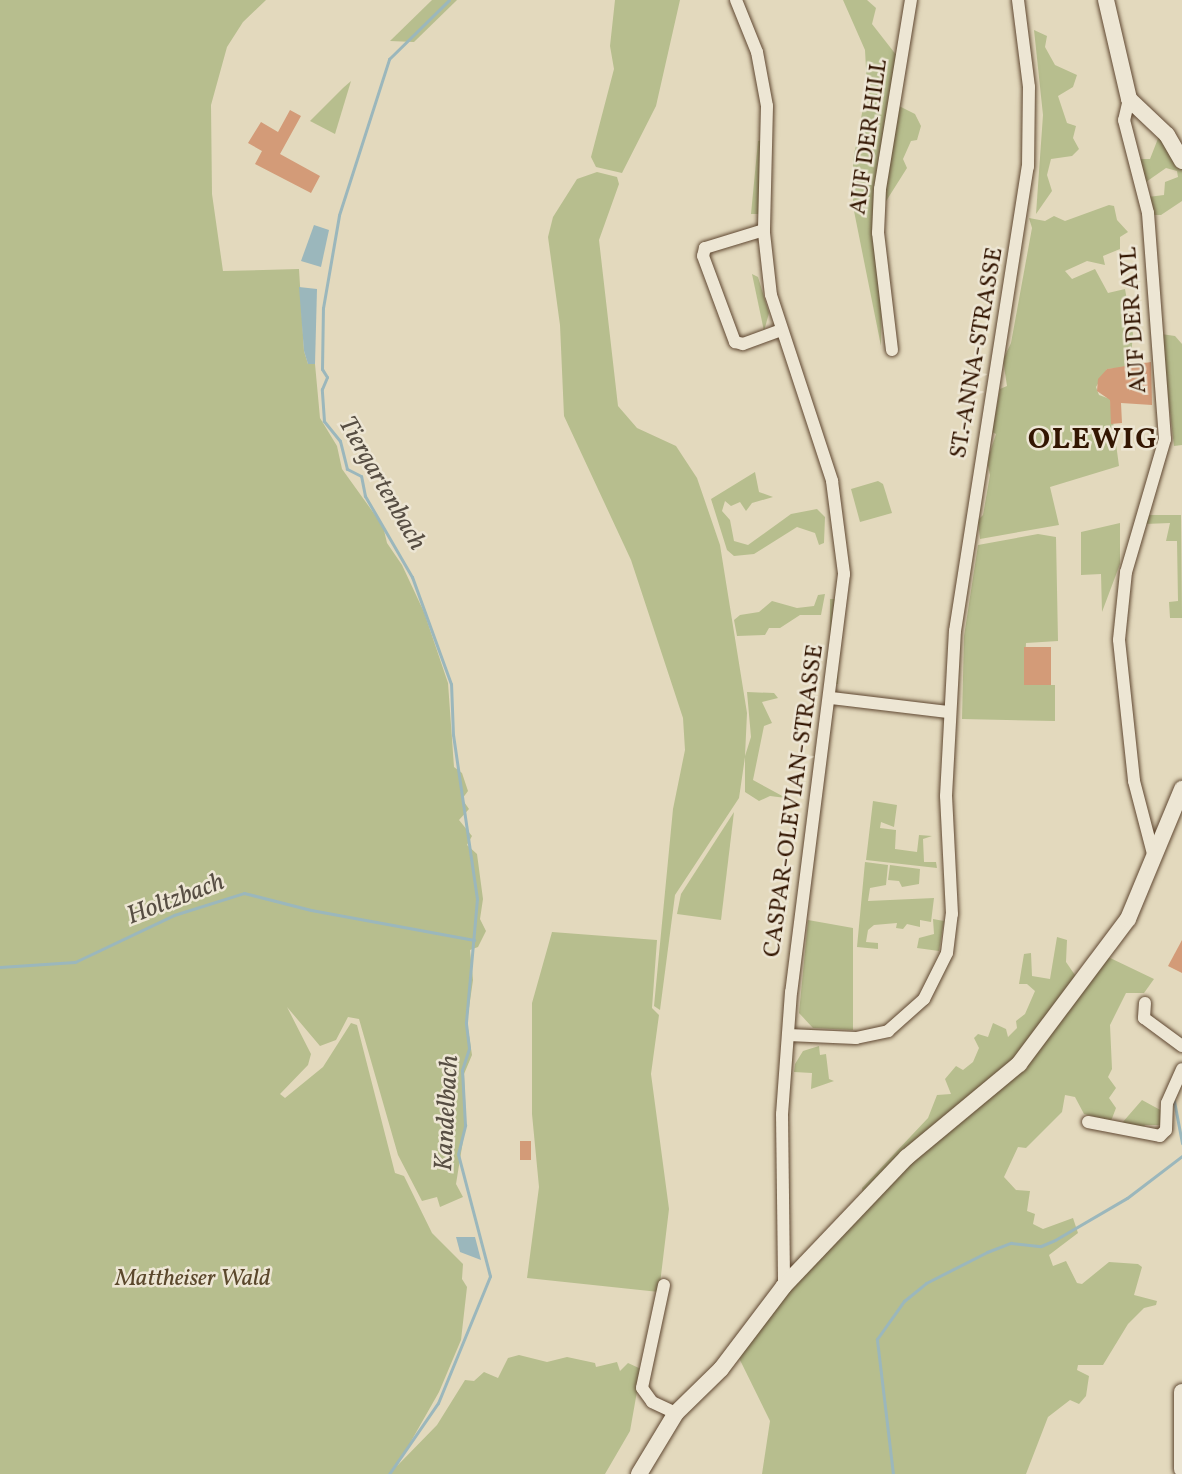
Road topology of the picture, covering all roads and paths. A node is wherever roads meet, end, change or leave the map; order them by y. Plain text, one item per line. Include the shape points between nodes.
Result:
1 (736, 0) edge
2 (910, 0) edge
3 (1018, 0) edge
4 (1106, 0) edge
5 (1129, 99) junction
6 (1182, 161) edge
7 (764, 230) junction
8 (779, 331) junction
9 (892, 350) dead end
10 (831, 698) junction
11 (948, 712) junction
12 (1182, 789) edge
13 (1153, 854) junction
14 (1145, 1003) dead end
15 (788, 1035) junction
16 (1182, 1046) edge
17 (1182, 1069) edge
18 (1088, 1122) dead end
19 (664, 1285) dead end
20 (784, 1286) junction
21 (1182, 1392) edge
22 (676, 1413) junction
23 (1180, 1469) edge
24 (639, 1474) edge

1 - 7 street, CASPAR-OLEVIAN-STRASSE via 757,52 767,106
2 - 9 street, AUF DER HILL via 880,189 878,233
3 - 11 street, ST.-ANNA-STRASSE via 1029,87 1027,187 962,579
4 - 5 street
5 - 6 street via 1167,135
5 - 13 street, AUF DER AYL via 1124,120 1148,213 1165,439 1126,572 1119,640 1133,771
7 - 8 street, CASPAR-OLEVIAN-STRASSE
7 - 8 street via 705,248 703,256 735,342 743,344
8 - 10 street, CASPAR-OLEVIAN-STRASSE via 826,460 840,522 844,591
10 - 11 street
10 - 15 street, CASPAR-OLEVIAN-STRASSE
11 - 15 street, ST.-ANNA-STRASSE via 946,845 952,917 939,975 912,1013 883,1033 856,1038
12 - 13 street
13 - 20 street via 1128,919 1019,1064 907,1157
14 - 16 street via 1144,1018
15 - 20 street, CASPAR-OLEVIAN-STRASSE via 782,1125
17 - 18 street via 1167,1103 1166,1130 1160,1136
19 - 22 street via 642,1388 652,1402
20 - 22 street via 721,1370
21 - 23 street
22 - 24 street

